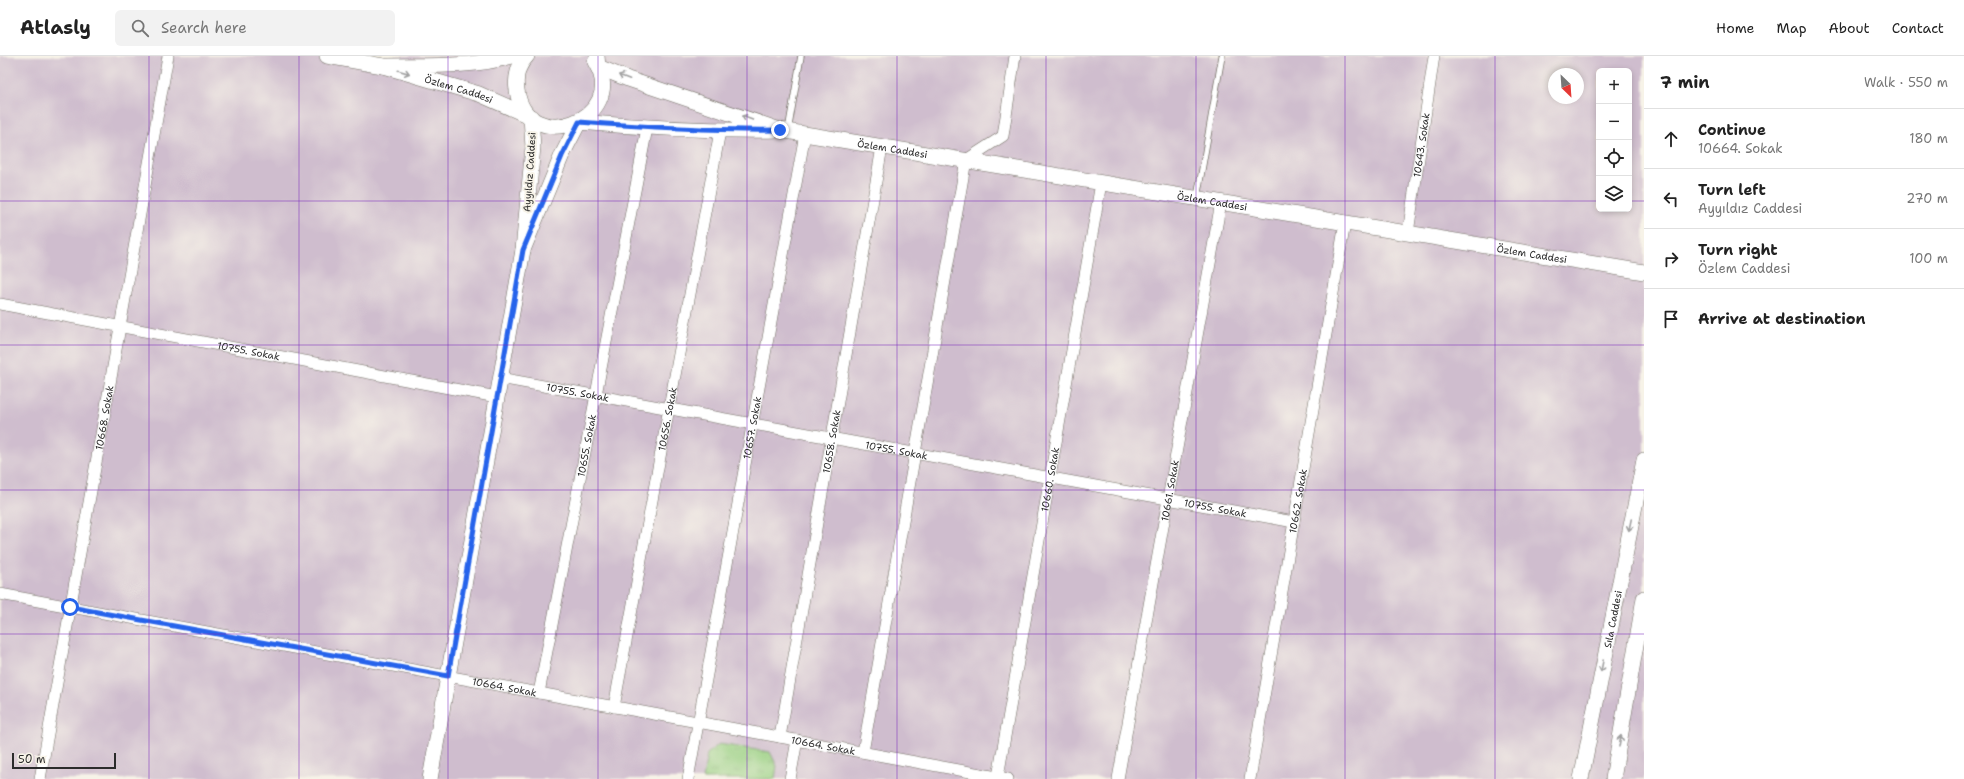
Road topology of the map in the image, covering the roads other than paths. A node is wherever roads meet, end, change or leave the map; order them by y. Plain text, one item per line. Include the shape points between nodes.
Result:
1 (168, 56) edge
2 (327, 56) edge
3 (512, 56) edge
4 (527, 56) edge
5 (801, 56) edge
6 (1016, 56) edge
7 (1222, 56) edge
8 (1434, 56) edge
9 (595, 60) edge
10 (384, 66) junction
11 (531, 117) junction
12 (579, 122) junction
13 (646, 128) junction
14 (720, 131) junction
15 (784, 131) junction
16 (805, 134) junction
17 (882, 147) junction
18 (966, 160) junction
19 (1101, 183) junction
20 (1197, 198) junction
21 (1221, 202) junction
22 (1346, 223) junction
23 (1408, 233) junction
24 (523, 250) junction
25 (1644, 272) edge
26 (0, 304) edge
27 (120, 327) junction
28 (500, 378) junction
29 (595, 396) junction
30 (497, 397) junction
31 (668, 409) junction
32 (752, 424) junction
33 (832, 438) junction
34 (915, 453) junction
35 (1644, 460) edge
36 (1050, 478) junction
37 (1168, 499) junction
38 (1294, 522) junction
39 (0, 594) edge
40 (1644, 598) edge
41 (70, 607) junction
42 (448, 676) junction
43 (539, 693) junction
44 (614, 707) junction
45 (698, 722) junction
46 (780, 737) junction
47 (797, 740) junction
48 (863, 752) junction
49 (1003, 778) edge
50 (40, 779) edge
51 (430, 779) edge
52 (688, 779) edge
53 (790, 779) edge
54 (1118, 779) edge
55 (1250, 779) edge
56 (1580, 779) edge
57 (1613, 779) edge

1 - 27 street, 10668. Sokak
2 - 10 street, Özlem Caddesi
3 - 10 street, Özlem Caddesi via 481,62
4 - 11 street via 518,71 516,84 523,108
5 - 15 lane
6 - 18 street via 1003,136
7 - 20 lane
8 - 23 street, 10643. Sokak
9 - 12 street via 601,79 601,92 597,104
15 -> 9 street, Özlem Caddesi via 628,79
10 -> 11 street, Özlem Caddesi via 479,94
11 - 12 street, Özlem Caddesi via 542,124 555,127
11 - 24 street, Ayyıldız Caddesi via 533,147
12 - 13 street, Özlem Caddesi
12 - 24 street, Ayyıldız Caddesi
13 - 14 street, Özlem Caddesi
13 - 29 street, 10655. Sokak
14 - 15 street, Özlem Caddesi
14 - 31 street, 10656. Sokak
15 - 16 street, Özlem Caddesi
16 - 17 street, Özlem Caddesi
16 - 32 street, 10657. Sokak
17 - 18 street, Özlem Caddesi
17 - 33 street, 10658. Sokak
18 - 19 street, Özlem Caddesi
18 - 34 street
19 - 20 street, Özlem Caddesi
19 - 36 street, 10660. Sokak
20 - 21 street, Özlem Caddesi
21 - 22 street, Özlem Caddesi
21 - 37 street, 10661. Sokak
22 - 23 street, Özlem Caddesi
22 - 38 street, 10662. Sokak
23 - 25 street, Özlem Caddesi
24 - 28 street, Ayyıldız Caddesi
26 - 27 street, 10755. Sokak
27 - 30 street, 10755. Sokak
27 - 41 street, 10668. Sokak
28 - 29 street, 10755. Sokak
28 - 30 street, Ayyıldız Caddesi
29 - 31 street, 10755. Sokak
29 - 43 street, 10655. Sokak
30 - 42 street, Ayyıldız Caddesi
31 - 32 street, 10755. Sokak
31 - 44 street, 10656. Sokak
32 - 33 street, 10755. Sokak
32 - 45 street, 10657. Sokak
33 - 34 street, 10755. Sokak
33 - 46 street, 10658. Sokak
34 - 36 street, 10755. Sokak
34 - 48 street
35 -> 56 street, Sıla Caddesi
36 - 37 street, 10755. Sokak
36 - 49 street, 10660. Sokak
37 - 38 street, 10755. Sokak
37 - 54 street, 10661. Sokak
38 - 55 street, 10662. Sokak
39 - 41 street, 10664. Sokak
57 -> 40 street
41 - 42 street, 10664. Sokak
41 - 50 street, 10668. Sokak
42 - 43 street, 10664. Sokak
42 - 51 street, Ayyıldız Caddesi
43 - 44 street, 10664. Sokak
44 - 45 street, 10664. Sokak
45 - 46 street, 10664. Sokak
45 - 52 street, 10657. Sokak
46 - 47 street, 10664. Sokak
47 - 48 street, 10664. Sokak
47 - 53 street
48 - 49 street, 10664. Sokak

